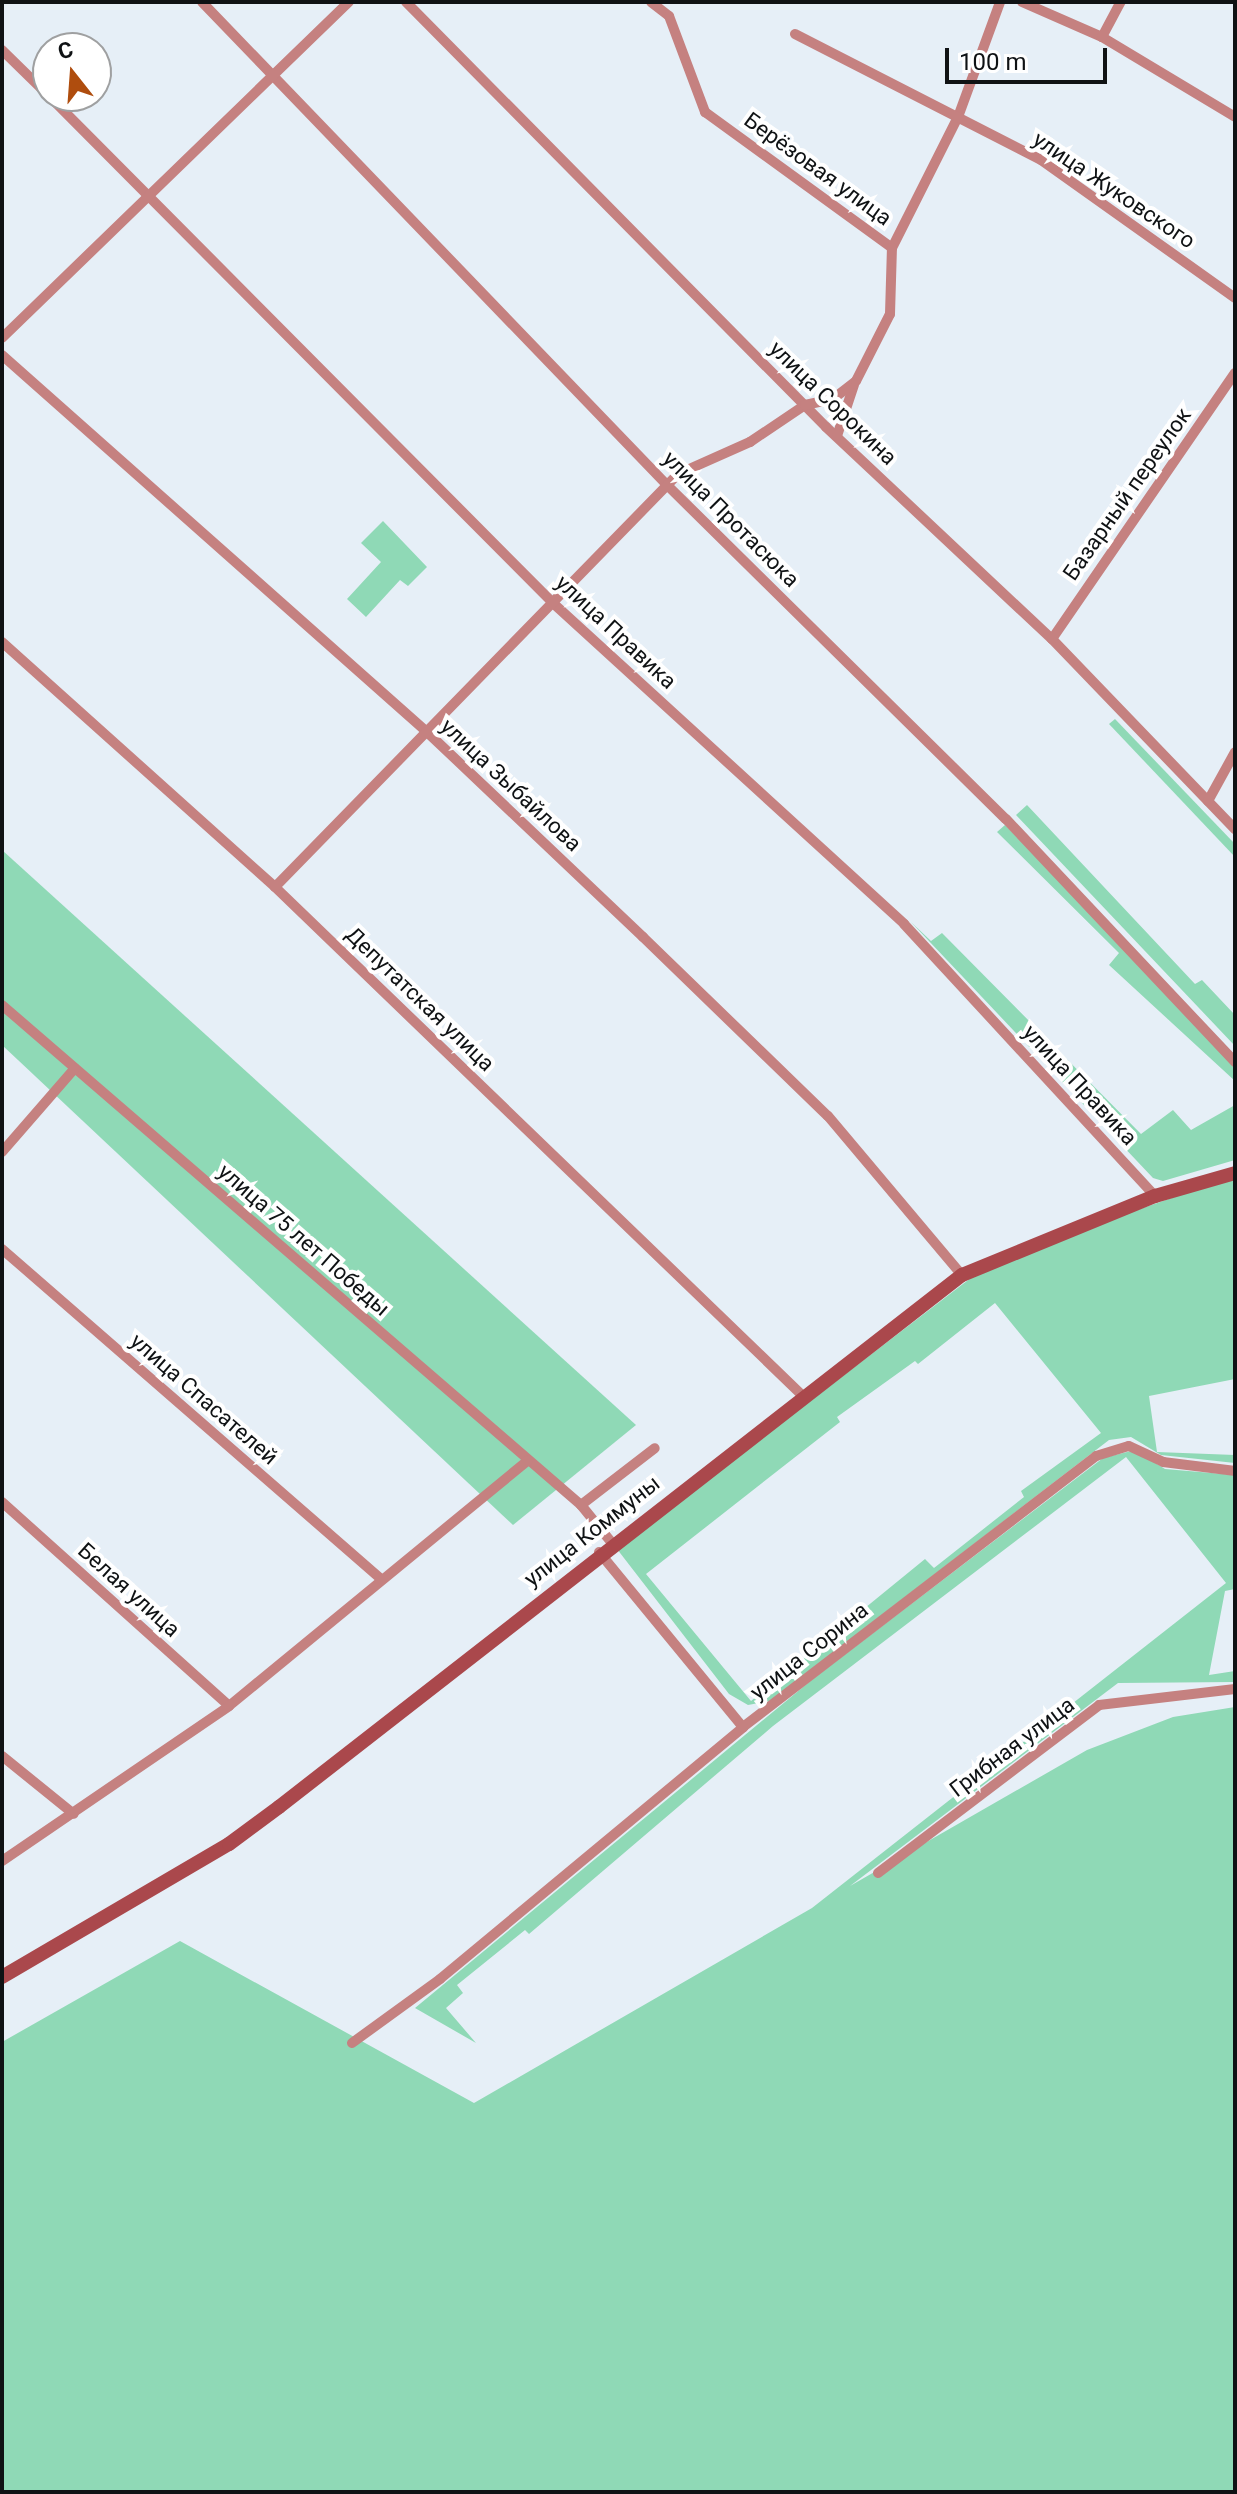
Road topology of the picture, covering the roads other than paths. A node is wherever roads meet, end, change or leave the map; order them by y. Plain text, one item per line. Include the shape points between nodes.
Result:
1 (202, 2) edge
2 (349, 2) edge
3 (406, 2) edge
4 (651, 2) edge
5 (1000, 2) edge
6 (1022, 2) edge
7 (1121, 2) edge
8 (795, 34) dead end
9 (1102, 37) junction
10 (2, 50) edge
11 (270, 77) junction
12 (32, 79) edge
13 (66, 112) edge
14 (958, 117) junction
15 (1235, 117) edge
16 (151, 195) junction
17 (892, 248) junction
18 (1235, 298) edge
19 (2, 338) edge
20 (2, 355) edge
21 (1235, 373) edge
22 (856, 381) junction
23 (805, 405) junction
24 (837, 436) junction
25 (668, 486) junction
26 (554, 604) junction
27 (1052, 639) junction
28 (2, 642) edge
29 (427, 732) junction
30 (1235, 752) edge
31 (1208, 801) junction
32 (1235, 829) edge
33 (275, 887) junction
34 (2, 1005) edge
35 (1235, 1062) edge
36 (75, 1068) junction
37 (2, 1152) edge
38 (1235, 1173) edge
39 (1155, 1196) junction
40 (2, 1249) edge
41 (962, 1275) junction
42 (802, 1395) junction
43 (655, 1448) dead end
44 (528, 1460) junction
45 (1235, 1471) edge
46 (2, 1502) edge
47 (581, 1505) junction
48 (612, 1543) junction
49 (599, 1552) junction
50 (380, 1578) junction
51 (1235, 1689) edge
52 (229, 1706) junction
53 (743, 1727) junction
54 (2, 1756) edge
55 (74, 1814) junction
56 (2, 1861) edge
57 (878, 1873) dead end
58 (2, 1977) edge
59 (352, 2043) dead end

1 - 11 street, улица Протасюка
2 - 11 street
3 - 23 street, улица Сорокина
4 - 17 street, Берёзовая улица via 669,16 705,112
5 - 14 street, Берёзовая улица
6 - 9 street
7 - 9 street
8 - 14 street, улица Жуковского
9 - 15 street
10 - 12 street, улица Правика
11 - 16 street
11 - 25 street, улица Протасюка
13 - 16 street, улица Правика
14 - 17 street, Берёзовая улица
14 - 18 street, улица Жуковского via 1041,160
16 - 19 street
16 - 26 street, улица Правика
17 - 22 street via 890,314
20 - 29 street, улица Зыбайлова
21 - 27 street, Базарный переулок
22 - 23 street via 833,399
22 - 24 street
23 - 24 street, улица Сорокина
23 - 25 street via 750,442 685,469
24 - 27 street, улица Сорокина
25 - 26 street
25 - 35 street, улица Протасюка via 1006,819
26 - 29 street
26 - 39 street, улица Правика via 904,924
27 - 31 street, улица Сорокина
28 - 33 street, Депутатская улица
29 - 33 street
29 - 41 street, улица Зыбайлова via 828,1116
30 - 31 street
31 - 32 street, улица Сорокина
33 - 42 street, Депутатская улица
34 - 36 street, улица 75 лет Победы
36 - 37 street
36 - 44 street, улица 75 лет Победы
38 - 39 street, улица Коммуны
39 - 41 street, улица Коммуны
40 - 50 street, улица Спасателей
41 - 42 street, улица Коммуны
42 - 48 street, улица Коммуны
43 - 47 street
44 - 47 street, улица 75 лет Победы
44 - 50 street
45 - 53 street, улица Сорина via 1163,1462 1129,1446 1106,1450
46 - 52 street, Белая улица
47 - 48 street, улица 75 лет Победы
48 - 49 street, улица Коммуны
49 - 53 street
49 - 58 street, улица Коммуны via 229,1844
50 - 52 street
51 - 57 street, Грибная улица via 1099,1705
52 - 55 street
53 - 59 street, улица Сорина via 440,1979
54 - 55 street
55 - 56 street

